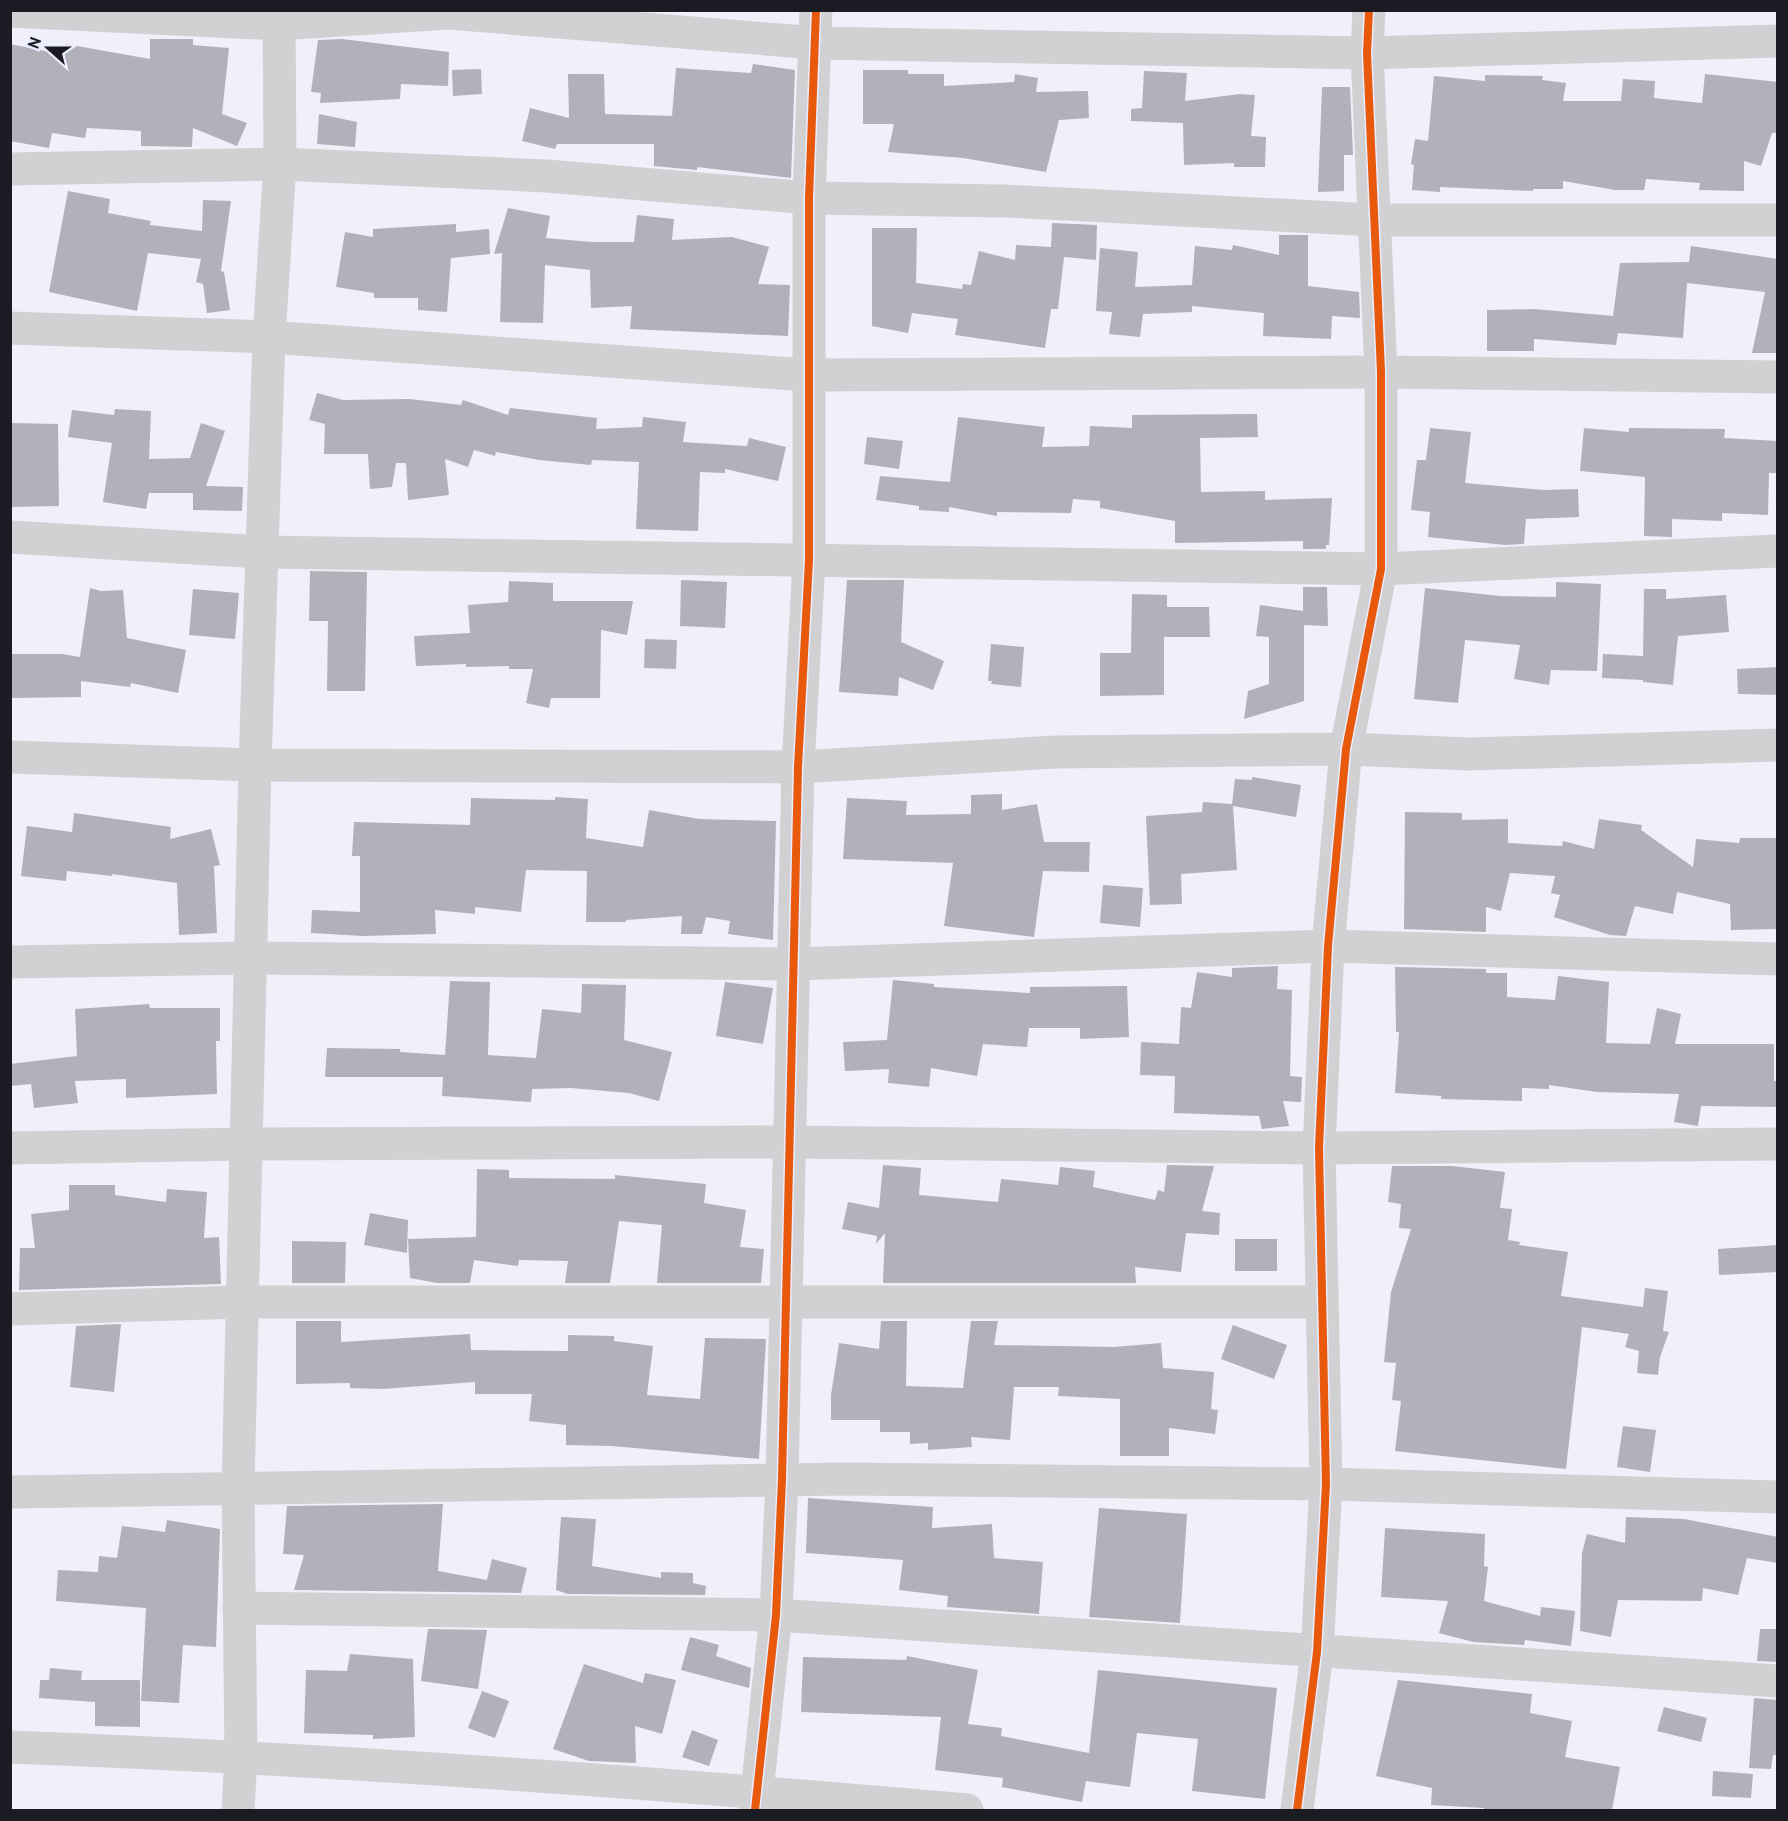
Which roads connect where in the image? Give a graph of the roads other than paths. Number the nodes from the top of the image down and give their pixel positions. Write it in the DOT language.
graph roads {
  1 [pos="816,10"];
  2 [pos="1369,10"];
  3 [pos="10,11"];
  4 [pos="279,17"];
  5 [pos="1778,41"];
  6 [pos="816,43"];
  7 [pos="1367,54"];
  8 [pos="280,164"];
  9 [pos="10,169"];
  10 [pos="809,198"];
  11 [pos="1375,220"];
  12 [pos="1778,220"];
  13 [pos="10,328"];
  14 [pos="269,337"];
  15 [pos="1380,372"];
  16 [pos="808,375"];
  17 [pos="1778,377"];
  18 [pos="10,537"];
  19 [pos="1778,551"];
  20 [pos="262,552"];
  21 [pos="809,560"];
  22 [pos="1381,569"];
  23 [pos="1778,745"];
  24 [pos="1346,749"];
  25 [pos="10,757"];
  26 [pos="255,765"];
  27 [pos="798,766"];
  28 [pos="1328,946"];
  29 [pos="252,958"];
  30 [pos="1778,959"];
  31 [pos="10,962"];
  32 [pos="793,964"];
  33 [pos="1778,1139"];
  34 [pos="788,1142"];
  35 [pos="247,1144"];
  36 [pos="1777,1144"];
  37 [pos="10,1148"];
  38 [pos="1318,1148"];
  39 [pos="243,1302"];
  40 [pos="1322,1302"];
  41 [pos="785,1303"];
  42 [pos="10,1309"];
  43 [pos="782,1479"];
  44 [pos="1326,1484"];
  45 [pos="238,1488"];
  46 [pos="10,1492"];
  47 [pos="1778,1497"];
  48 [pos="239,1608"];
  49 [pos="776,1615"];
  50 [pos="1317,1652"];
  51 [pos="1778,1681"];
  52 [pos="10,1747"];
  53 [pos="240,1758"];
  54 [pos="755,1801"];
  55 [pos="238,1810"];
  56 [pos="967,1810"];
  57 [pos="1297,1810"];
  1 -- 6 [label="street"];
  2 -- 7 [label="street"];
  3 -- 4 [label="street"];
  4 -- 6 [label="street"];
  4 -- 8 [label="street"];
  5 -- 7 [label="street"];
  6 -- 7 [label="street"];
  6 -- 10 [label="street"];
  7 -- 11 [label="street"];
  8 -- 9 [label="street"];
  8 -- 10 [label="street"];
  8 -- 14 [label="street"];
  10 -- 11 [label="street"];
  10 -- 16 [label="street"];
  11 -- 12 [label="street"];
  11 -- 15 [label="street"];
  13 -- 14 [label="street"];
  14 -- 16 [label="street"];
  14 -- 20 [label="street"];
  15 -- 16 [label="street"];
  15 -- 17 [label="street"];
  15 -- 22 [label="street"];
  16 -- 21 [label="street"];
  18 -- 20 [label="street"];
  19 -- 22 [label="street"];
  20 -- 21 [label="street"];
  20 -- 26 [label="street"];
  21 -- 22 [label="street"];
  21 -- 27 [label="street"];
  22 -- 24 [label="street"];
  23 -- 24 [label="street"];
  24 -- 27 [label="street"];
  24 -- 28 [label="street"];
  25 -- 26 [label="street"];
  26 -- 27 [label="street"];
  26 -- 29 [label="street"];
  27 -- 32 [label="street"];
  28 -- 30 [label="street"];
  28 -- 32 [label="street"];
  28 -- 38 [label="street"];
  29 -- 31 [label="street"];
  29 -- 32 [label="street"];
  29 -- 35 [label="street"];
  32 -- 34 [label="street"];
  33 -- 36 [label="street"];
  34 -- 35 [label="street"];
  34 -- 38 [label="street"];
  34 -- 41 [label="street"];
  35 -- 37 [label="street"];
  35 -- 39 [label="street"];
  36 -- 38 [label="street"];
  38 -- 40 [label="street"];
  39 -- 41 [label="street"];
  39 -- 42 [label="street"];
  39 -- 45 [label="street"];
  40 -- 41 [label="street"];
  40 -- 44 [label="street"];
  41 -- 43 [label="street"];
  43 -- 44 [label="street"];
  43 -- 45 [label="street"];
  43 -- 49 [label="street"];
  44 -- 47 [label="street"];
  44 -- 50 [label="street"];
  45 -- 46 [label="street"];
  45 -- 48 [label="street"];
  48 -- 49 [label="street"];
  48 -- 53 [label="street"];
  49 -- 50 [label="street"];
  49 -- 54 [label="street"];
  50 -- 51 [label="street"];
  50 -- 57 [label="street"];
  52 -- 53 [label="street"];
  53 -- 54 [label="street"];
  53 -- 55 [label="street"];
  54 -- 56 [label="street"];
}
